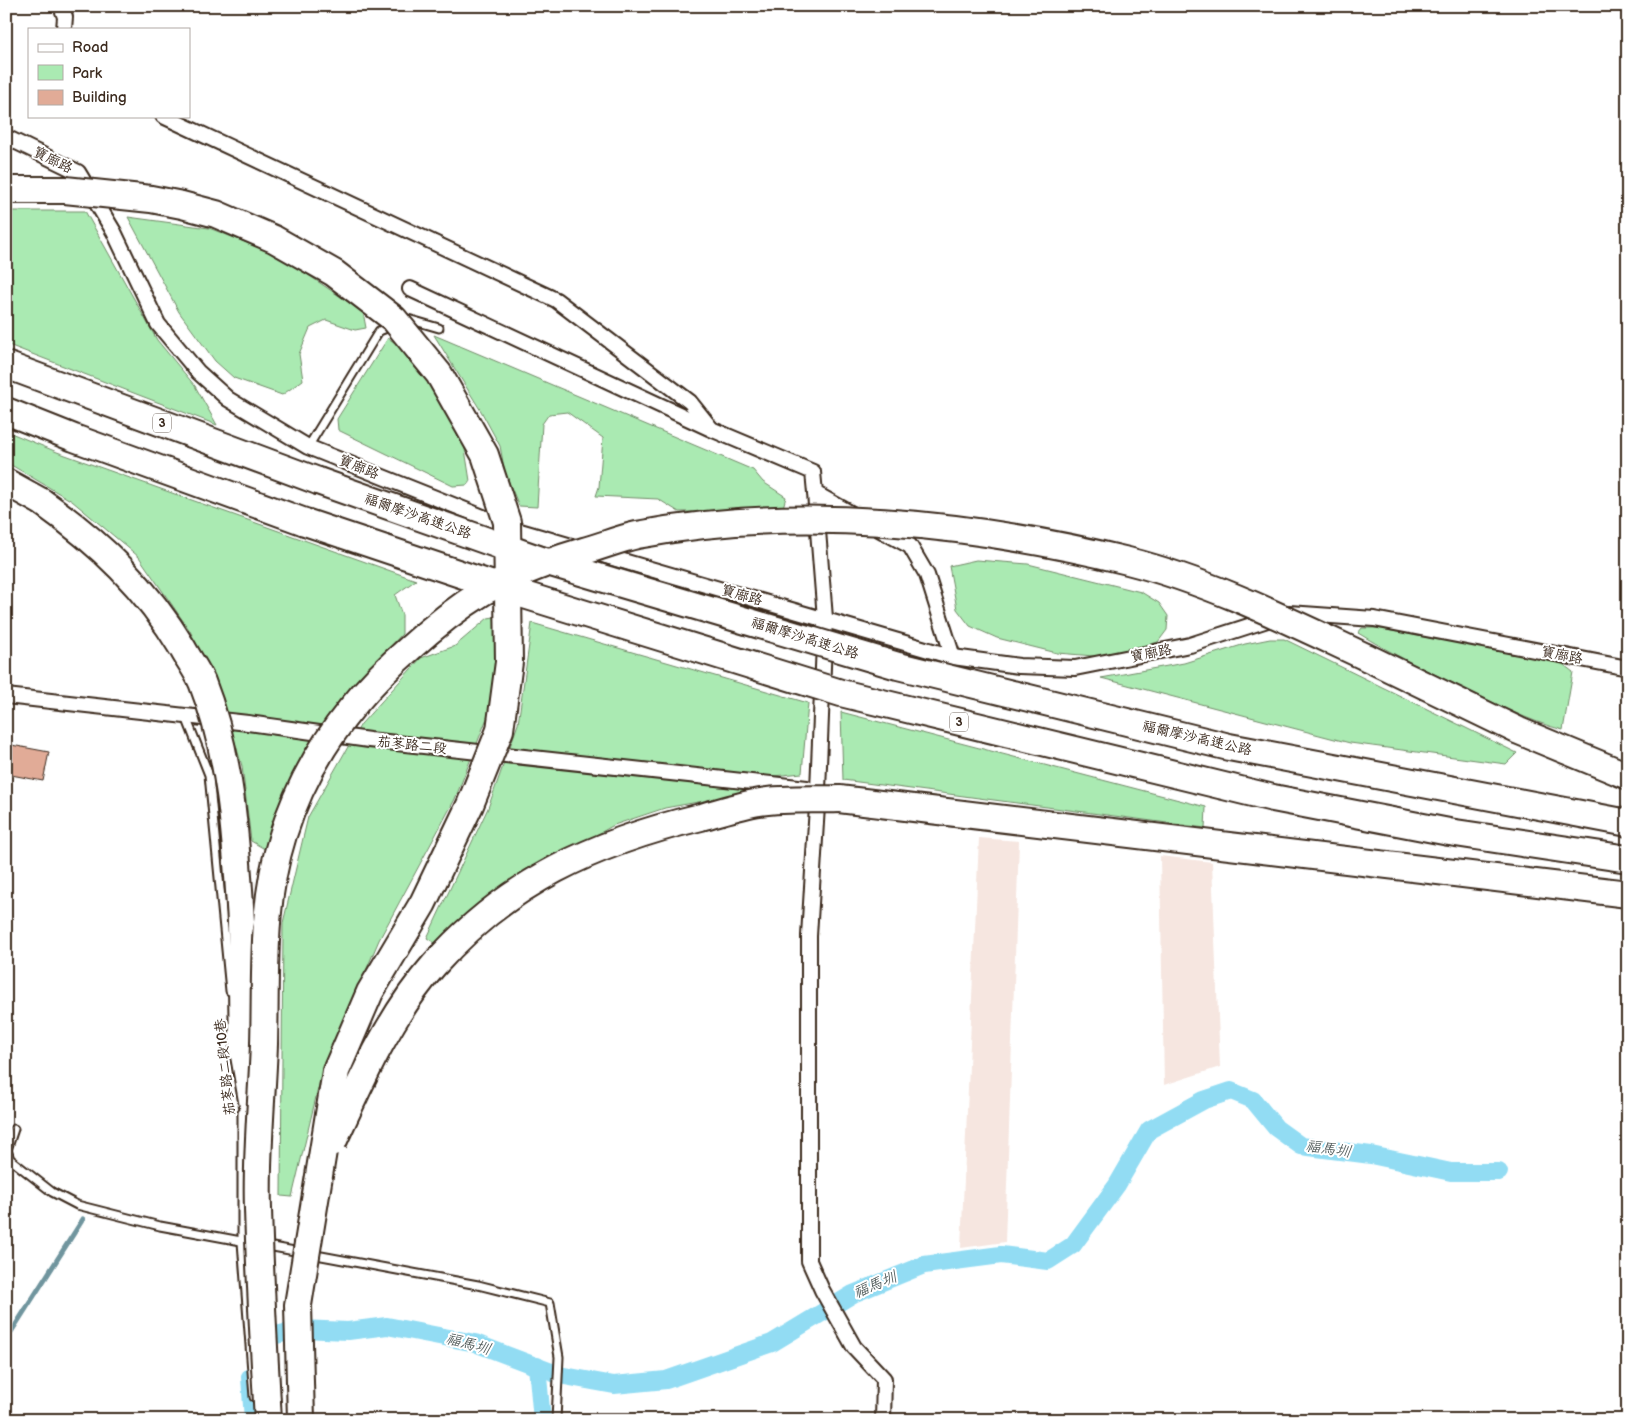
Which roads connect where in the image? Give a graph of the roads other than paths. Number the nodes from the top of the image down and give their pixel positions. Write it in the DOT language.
graph roads {
  1 [pos="62,6"];
  2 [pos="64,28"];
  3 [pos="167,118"];
  4 [pos="6,138"];
  5 [pos="6,190"];
  6 [pos="410,289"];
  7 [pos="439,328"];
  8 [pos="6,365"];
  9 [pos="6,411"];
  10 [pos="711,429"];
  11 [pos="308,447"];
  12 [pos="6,482"];
  13 [pos="815,493"];
  14 [pos="825,618"];
  15 [pos="954,656"];
  16 [pos="1628,668"];
  17 [pos="6,696"];
  18 [pos="186,717"];
  19 [pos="1628,776"];
  20 [pos="818,790"];
  21 [pos="1628,823"];
  22 [pos="1628,859"];
  23 [pos="1628,894"];
  24 [pos="231,1001"];
  25 [pos="235,1040"];
  26 [pos="238,1069"];
  27 [pos="242,1107"];
  28 [pos="14,1129"];
  29 [pos="259,1138"];
  30 [pos="318,1174"];
  31 [pos="242,1242"];
  32 [pos="261,1415"];
  33 [pos="301,1420"];
  34 [pos="556,1420"];
  35 [pos="883,1420"];
  1 -- 2 [label="street"];
  3 -- 10 [label="street"];
  4 -- 11 [label="street, 寶廍路"];
  5 -- 30 [label="highway, bridge"];
  6 -- 10 [label="street"];
  7 -- 11 [label="lane"];
  8 -- 21 [label="highway, 福爾摩沙高速公路 / 3, bridge"];
  9 -- 22 [label="highway, 3, bridge"];
  10 -- 13 [label="street"];
  11 -- 14 [label="street, 寶廍路"];
  12 -- 29 [label="highway, bridge"];
  13 -- 14 [label="street"];
  13 -- 15 [label="street"];
  14 -- 15 [label="street, 寶廍路"];
  14 -- 20 [label="street"];
  15 -- 16 [label="street, 寶廍路"];
  17 -- 18 [label="street, 茄苳路二段"];
  18 -- 20 [label="street, 茄苳路二段"];
  18 -- 24 [label="lane, 茄苳路二段10巷"];
  19 -- 29 [label="highway, bridge"];
  20 -- 35 [label="street"];
  23 -- 30 [label="highway, bridge"];
  25 -- 26 [label="lane, 茄苳路二段10巷"];
  27 -- 31 [label="lane, 茄苳路二段10巷"];
  28 -- 31 [label="lane"];
  29 -- 32 [label="highway, bridge"];
  30 -- 33 [label="highway, bridge"];
  31 -- 32 [label="lane, 茄苳路二段10巷"];
  31 -- 34 [label="lane"];
}
